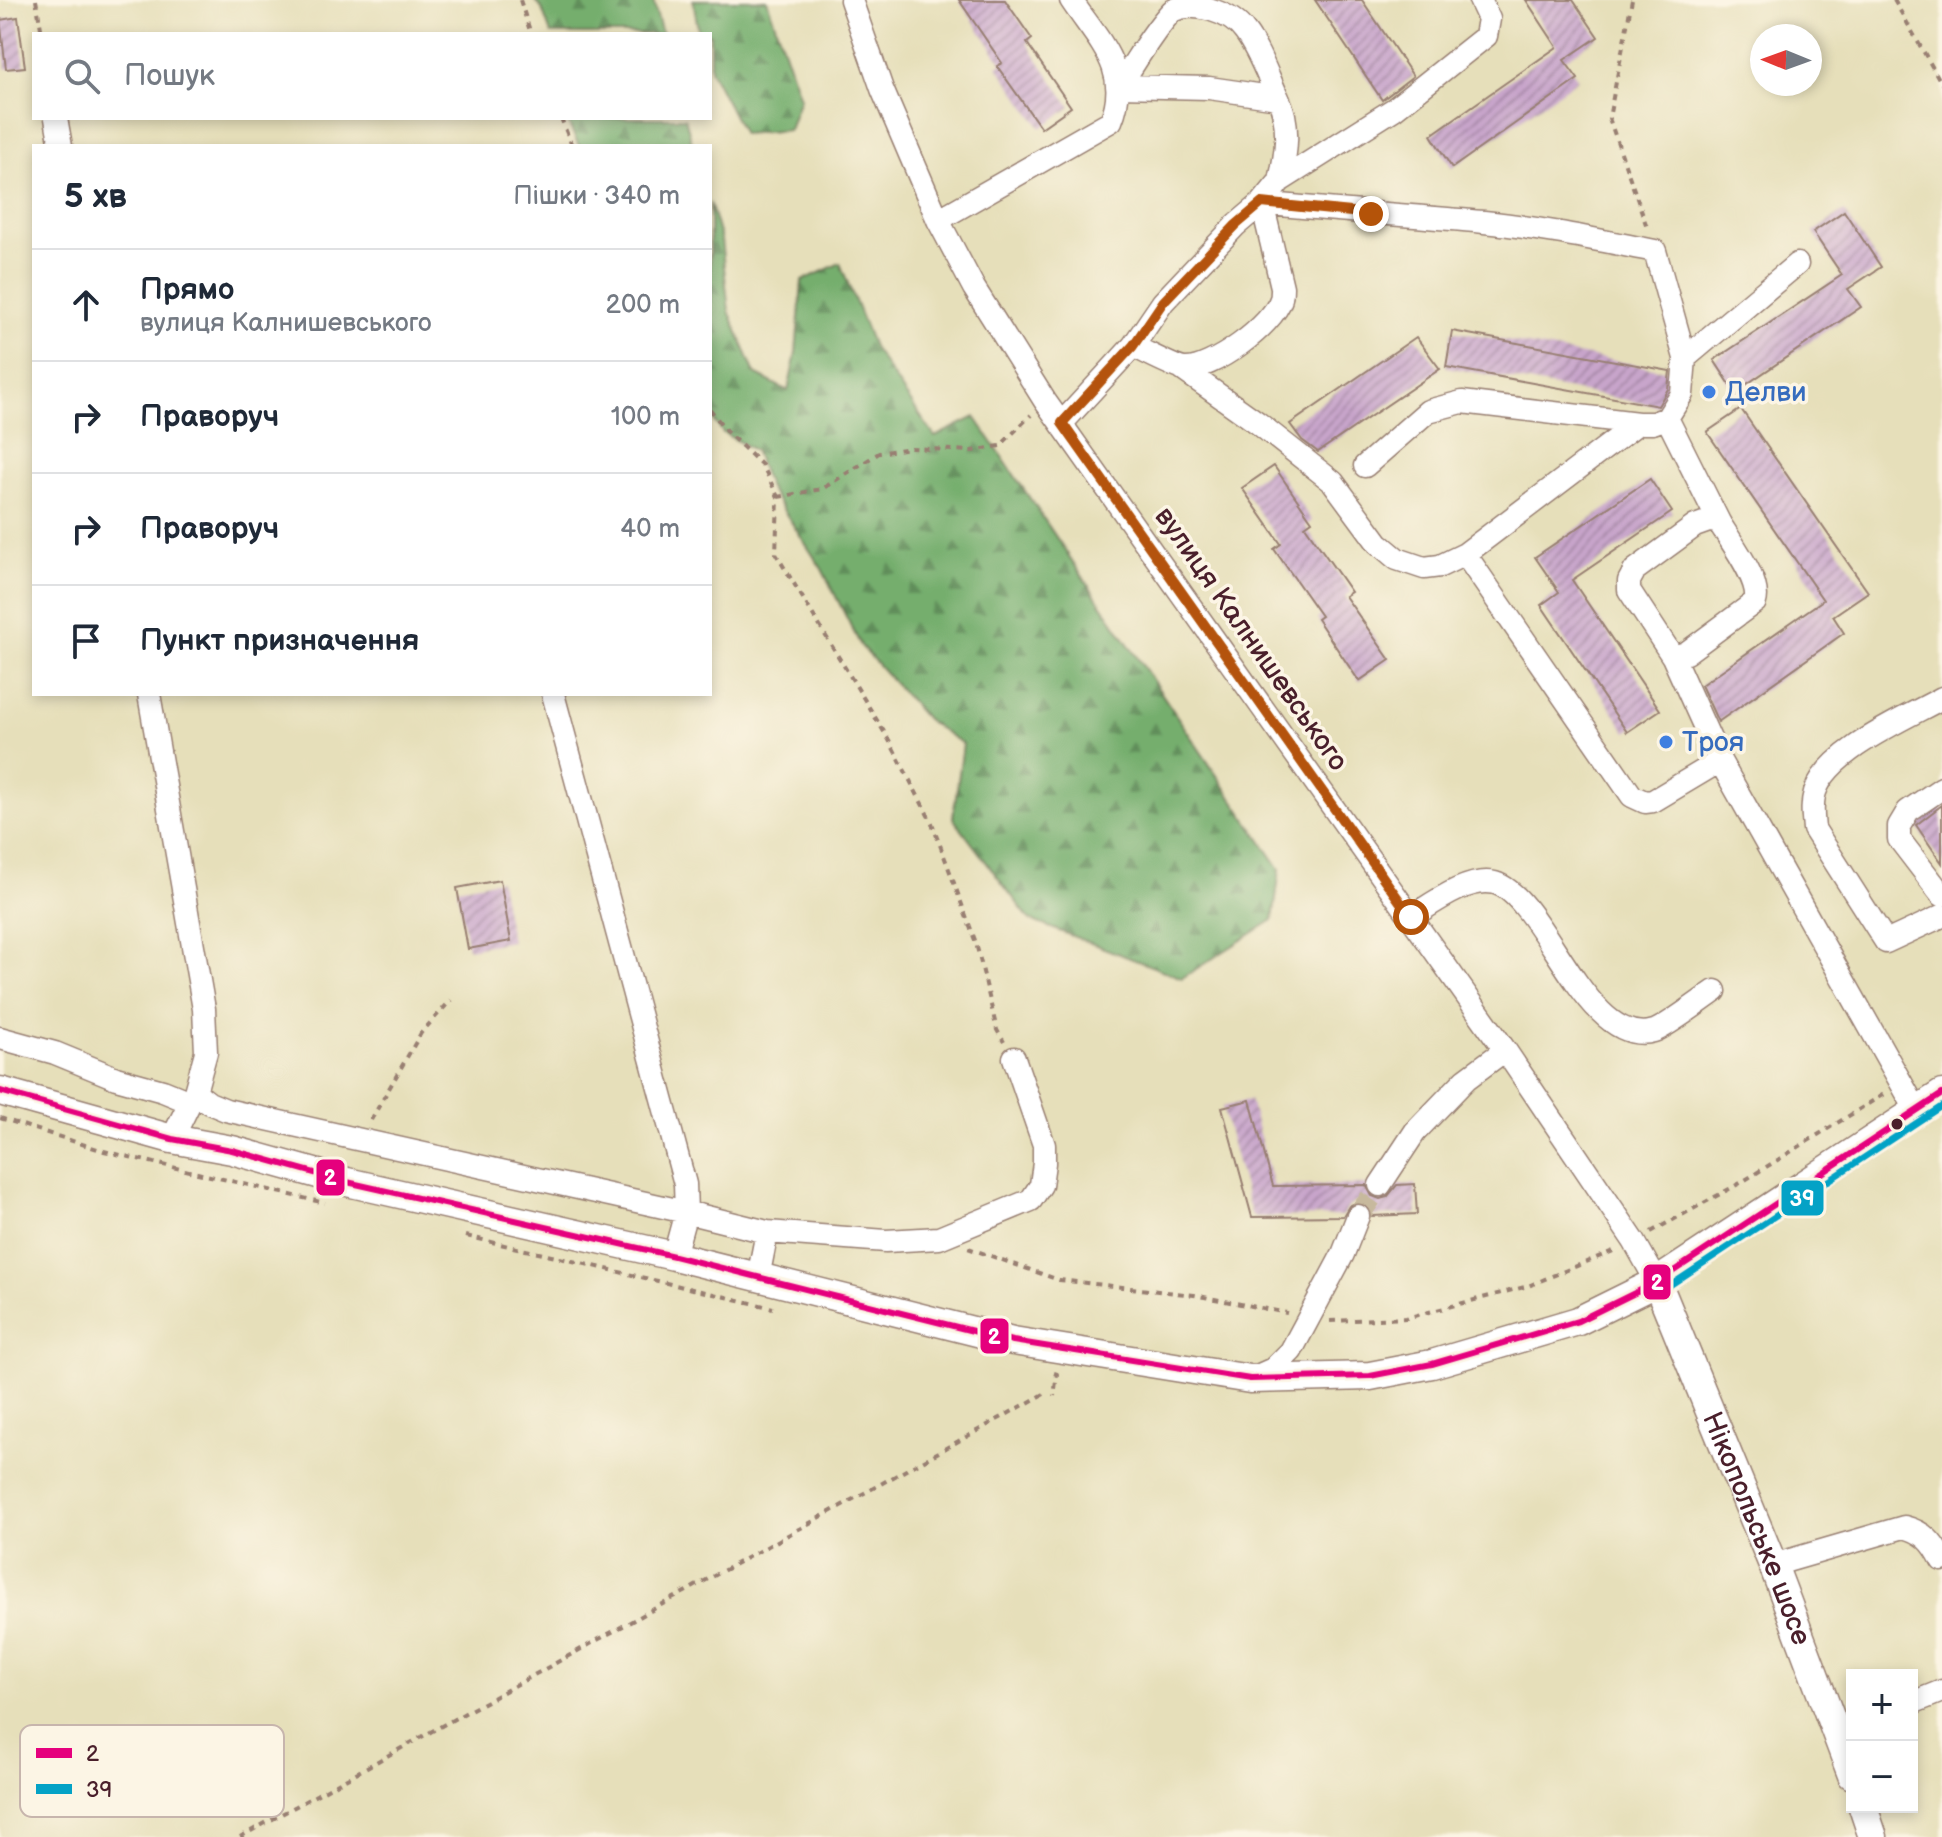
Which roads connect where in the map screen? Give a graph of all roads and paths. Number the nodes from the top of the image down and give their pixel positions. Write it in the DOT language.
graph roads {
  1 [pos="36,0"];
  2 [pos="520,0"];
  3 [pos="851,0"];
  4 [pos="1071,0"];
  5 [pos="1480,0"];
  6 [pos="1632,0"];
  7 [pos="1894,0"];
  8 [pos="42,32"];
  9 [pos="530,32"];
  10 [pos="1942,84"];
  11 [pos="1119,86"];
  12 [pos="1278,98"];
  13 [pos="56,120"];
  14 [pos="562,120"];
  15 [pos="61,144"];
  16 [pos="571,144"];
  17 [pos="1280,181"];
  18 [pos="1262,203"];
  19 [pos="938,220"];
  20 [pos="1655,251"];
  21 [pos="1797,264"];
  22 [pos="1133,346"];
  23 [pos="1685,358"];
  24 [pos="1182,369"];
  25 [pos="1045,401"];
  26 [pos="712,412"];
  27 [pos="1667,418"];
  28 [pos="1062,423"];
  29 [pos="1638,423"];
  30 [pos="1365,466"];
  31 [pos="778,497"];
  32 [pos="1719,522"];
  33 [pos="1465,554"];
  34 [pos="1673,657"];
  35 [pos="149,696"];
  36 [pos="554,696"];
  37 [pos="1942,698"];
  38 [pos="1720,761"];
  39 [pos="1942,788"];
  40 [pos="1942,895"];
  41 [pos="1942,916"];
  42 [pos="1411,917"];
  43 [pos="1715,991"];
  44 [pos="451,1000"];
  45 [pos="0,1038"];
  46 [pos="1505,1050"];
  47 [pos="1014,1058"];
  48 [pos="1902,1085"];
  49 [pos="0,1091"];
  50 [pos="1942,1094"];
  51 [pos="192,1097"];
  52 [pos="1917,1111"];
  53 [pos="0,1118"];
  54 [pos="172,1139"];
  55 [pos="360,1141"];
  56 [pos="1380,1185"];
  57 [pos="325,1203"];
  58 [pos="686,1212"];
  59 [pos="1358,1216"];
  60 [pos="767,1232"];
  61 [pos="461,1234"];
  62 [pos="939,1238"];
  63 [pos="1634,1241"];
  64 [pos="674,1256"];
  65 [pos="758,1278"];
  66 [pos="1657,1282"];
  67 [pos="777,1309"];
  68 [pos="1306,1321"];
  69 [pos="1043,1371"];
  70 [pos="1250,1379"];
  71 [pos="1044,1394"];
  72 [pos="1054,1396"];
  73 [pos="1942,1560"];
  74 [pos="1773,1565"];
  75 [pos="1942,1691"];
  76 [pos="1918,1701"];
  77 [pos="1845,1730"];
  78 [pos="284,1813"];
  79 [pos="1865,1813"];
  80 [pos="276,1817"];
  81 [pos="240,1837"];
  82 [pos="1873,1837"];
  1 -- 8 [label="path"];
  2 -- 9 [label="path"];
  3 -- 19 [label="street, вулиця Калнишевського"];
  4 -- 11 [label="street"];
  5 -- 17 [label="street"];
  6 -- 20 [label="path"];
  7 -- 10 [label="path"];
  11 -- 12 [label="street"];
  11 -- 12 [label="street"];
  11 -- 19 [label="street"];
  12 -- 17 [label="street"];
  13 -- 15 [label="street"];
  14 -- 16 [label="path"];
  17 -- 18 [label="street"];
  18 -- 20 [label="street"];
  18 -- 22 [label="street"];
  18 -- 24 [label="street"];
  19 -- 25 [label="street, вулиця Калнишевського"];
  20 -- 23 [label="street"];
  21 -- 23 [label="street"];
  22 -- 24 [label="street"];
  22 -- 28 [label="street"];
  23 -- 27 [label="street"];
  24 -- 33 [label="street"];
  25 -- 28 [label="street, вулиця Калнишевського"];
  25 -- 31 [label="path"];
  26 -- 31 [label="path"];
  27 -- 29 [label="street"];
  27 -- 32 [label="street"];
  28 -- 42 [label="street, вулиця Калнишевського"];
  29 -- 30 [label="street"];
  29 -- 33 [label="street"];
  31 -- 47 [label="path"];
  32 -- 34 [label="street"];
  32 -- 34 [label="street"];
  33 -- 38 [label="street"];
  34 -- 38 [label="street"];
  35 -- 51 [label="street"];
  36 -- 58 [label="street"];
  37 -- 41 [label="street"];
  38 -- 48 [label="street"];
  39 -- 40 [label="street"];
  42 -- 43 [label="street"];
  42 -- 46 [label="street, вулиця Калнишевського"];
  44 -- 55 [label="path"];
  45 -- 51 [label="street"];
  46 -- 56 [label="street"];
  46 -- 63 [label="street, вулиця Калнишевського"];
  47 -- 62 [label="street"];
  48 -- 52 [label="street"];
  48 -- 63 [label="path"];
  49 -- 54 [label="main road"];
  50 -- 52 [label="main road"];
  51 -- 54 [label="street"];
  51 -- 55 [label="street"];
  52 -- 66 [label="main road"];
  53 -- 57 [label="path"];
  54 -- 64 [label="main road"];
  55 -- 58 [label="street"];
  58 -- 60 [label="street"];
  58 -- 64 [label="street"];
  59 -- 68 [label="street"];
  60 -- 62 [label="street"];
  60 -- 65 [label="street"];
  61 -- 67 [label="path"];
  62 -- 68 [label="path"];
  63 -- 66 [label="street, вулиця Калнишевського"];
  63 -- 68 [label="path"];
  64 -- 65 [label="main road"];
  65 -- 70 [label="main road"];
  66 -- 70 [label="main road"];
  66 -- 74 [label="main road, Нікопольське шосе"];
  68 -- 70 [label="street"];
  69 -- 72 [label="path"];
  71 -- 78 [label="path"];
  73 -- 74 [label="street"];
  74 -- 77 [label="main road, Нікопольське шосе"];
  75 -- 76 [label="street"];
  79 -- 82 [label="main road"];
  80 -- 81 [label="path"];
}
